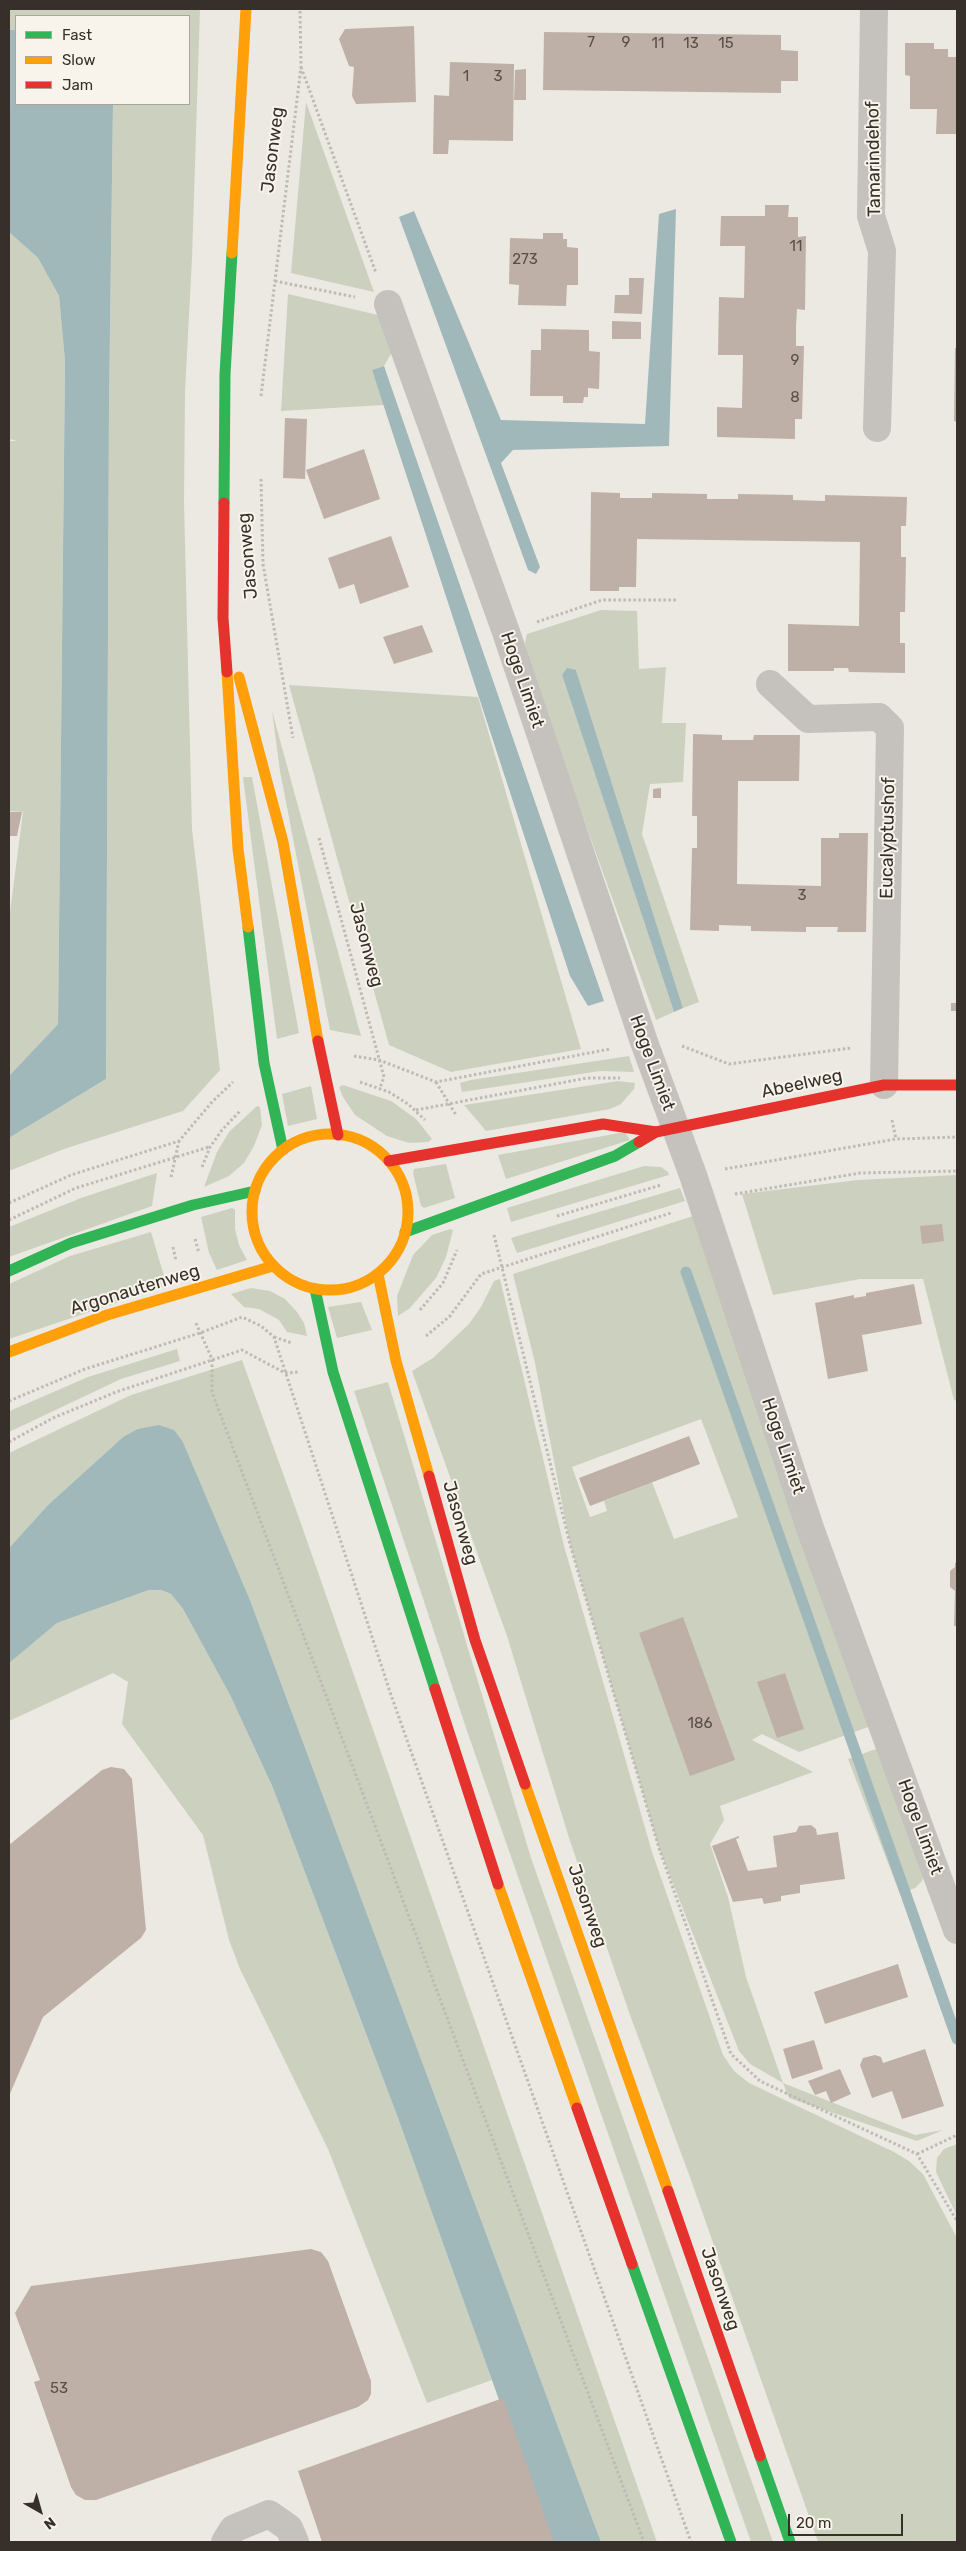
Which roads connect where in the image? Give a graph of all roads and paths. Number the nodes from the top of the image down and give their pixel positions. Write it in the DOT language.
graph roads {
  1 [pos="246,9"];
  2 [pos="300,9"];
  3 [pos="874,9"];
  4 [pos="301,67"];
  5 [pos="275,281"];
  6 [pos="388,304"];
  7 [pos="260,402"];
  8 [pos="877,428"];
  9 [pos="261,478"];
  10 [pos="678,600"];
  11 [pos="223,618"];
  12 [pos="506,632"];
  13 [pos="770,684"];
  14 [pos="294,744"];
  15 [pos="317,830"];
  16 [pos="644,1042"];
  17 [pos="885,1047"];
  18 [pos="324,1078"];
  19 [pos="884,1084"];
  20 [pos="957,1085"];
  21 [pos="380,1088"];
  22 [pos="270,1091"];
  23 [pos="666,1130"];
  24 [pos="338,1135"];
  25 [pos="180,1141"];
  26 [pos="210,1147"];
  27 [pos="283,1150"];
  28 [pos="448,1151"];
  29 [pos="176,1157"];
  30 [pos="389,1161"];
  31 [pos="957,1171"];
  32 [pos="255,1191"];
  33 [pos="701,1204"];
  34 [pos="193,1205"];
  35 [pos="463,1209"];
  36 [pos="168,1213"];
  37 [pos="9,1220"];
  38 [pos="405,1232"];
  39 [pos="273,1266"];
  40 [pos="504,1267"];
  41 [pos="9,1271"];
  42 [pos="378,1274"];
  43 [pos="214,1285"];
  44 [pos="315,1289"];
  45 [pos="184,1291"];
  46 [pos="242,1317"];
  47 [pos="261,1326"];
  48 [pos="200,1333"];
  49 [pos="390,1333"];
  50 [pos="274,1337"];
  51 [pos="327,1348"];
  52 [pos="9,1352"];
  53 [pos="9,1402"];
  54 [pos="957,1930"];
  55 [pos="957,2135"];
  56 [pos="917,2154"];
  57 [pos="957,2221"];
  58 [pos="225,2542"];
  59 [pos="295,2542"];
  60 [pos="644,2542"];
  61 [pos="731,2542"];
  62 [pos="790,2542"];
  1 -- 11 [label="street, Jasonweg"];
  2 -- 4 [label="path, Jasonweg"];
  3 -- 8 [label="street, Tamarindehof"];
  4 -- 5 [label="path, Jasonweg"];
  4 -- 6 [label="path"];
  5 -- 6 [label="path"];
  5 -- 7 [label="path, Jasonweg"];
  6 -- 12 [label="street, Hoge Limiet"];
  9 -- 14 [label="path, Jasonweg"];
  10 -- 12 [label="path"];
  11 -- 18 [label="street, Jasonweg"];
  11 -- 22 [label="street, Jasonweg"];
  12 -- 16 [label="street, Hoge Limiet"];
  13 -- 17 [label="street, Eucalyptushof"];
  15 -- 21 [label="path, Jasonweg"];
  16 -- 17 [label="path"];
  16 -- 23 [label="street, Hoge Limiet"];
  17 -- 19 [label="street, Eucalyptushof"];
  18 -- 21 [label="path"];
  18 -- 24 [label="street, Jasonweg"];
  19 -- 20 [label="street, Abeelweg"];
  19 -- 23 [label="street, Abeelweg"];
  21 -- 28 [label="path"];
  22 -- 26 [label="path"];
  22 -- 27 [label="street, Jasonweg"];
  23 -- 28 [label="street, Abeelweg"];
  23 -- 33 [label="street, Hoge Limiet"];
  23 -- 35 [label="street, Abeelweg"];
  24 -- 27 [label="street"];
  24 -- 30 [label="street"];
  25 -- 29 [label="path"];
  26 -- 29 [label="path"];
  26 -- 34 [label="path"];
  27 -- 32 [label="street"];
  28 -- 30 [label="street, Abeelweg"];
  29 -- 36 [label="path"];
  29 -- 37 [label="path"];
  30 -- 38 [label="street"];
  31 -- 33 [label="path"];
  32 -- 34 [label="street"];
  32 -- 39 [label="street"];
  33 -- 54 [label="street, Hoge Limiet"];
  34 -- 36 [label="street"];
  34 -- 43 [label="path"];
  35 -- 38 [label="street, Abeelweg"];
  35 -- 49 [label="path"];
  36 -- 41 [label="street"];
  36 -- 45 [label="path"];
  38 -- 42 [label="street"];
  39 -- 43 [label="street, Argonautenweg"];
  39 -- 44 [label="street"];
  40 -- 56 [label="path"];
  42 -- 44 [label="street"];
  42 -- 49 [label="street, Jasonweg"];
  43 -- 45 [label="street, Argonautenweg"];
  43 -- 46 [label="path"];
  44 -- 51 [label="street"];
  45 -- 48 [label="path"];
  45 -- 52 [label="street, Argonautenweg"];
  46 -- 47 [label="path"];
  46 -- 48 [label="path"];
  48 -- 53 [label="path"];
  48 -- 60 [label="path"];
  49 -- 62 [label="street, Jasonweg"];
  50 -- 51 [label="path"];
  51 -- 61 [label="street"];
  55 -- 56 [label="path"];
  56 -- 57 [label="path"];
  58 -- 59 [label="street"];
}
